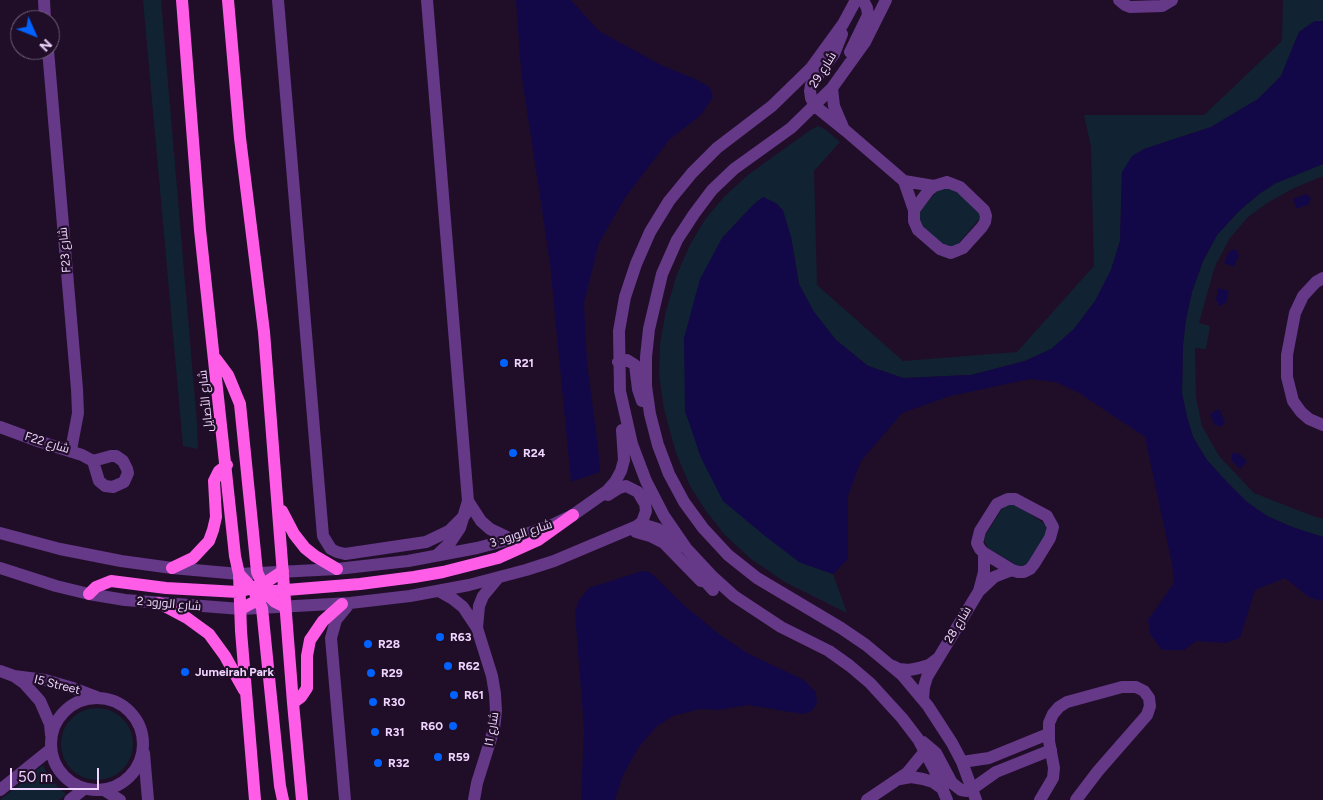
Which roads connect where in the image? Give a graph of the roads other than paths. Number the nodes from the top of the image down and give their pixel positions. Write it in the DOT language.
graph roads {
  1 [pos="182,0"];
  2 [pos="228,0"];
  3 [pos="278,0"];
  4 [pos="427,0"];
  5 [pos="844,0"];
  6 [pos="856,0"];
  7 [pos="864,0"];
  8 [pos="886,0"];
  9 [pos="1119,0"];
  10 [pos="1172,0"];
  11 [pos="846,19"];
  12 [pos="49,60"];
  13 [pos="845,71"];
  14 [pos="832,88"];
  15 [pos="814,106"];
  16 [pos="846,131"];
  17 [pos="904,181"];
  18 [pos="934,186"];
  19 [pos="914,210"];
  20 [pos="1323,278"];
  21 [pos="215,359"];
  22 [pos="618,362"];
  23 [pos="623,406"];
  24 [pos="650,414"];
  25 [pos="1323,425"];
  26 [pos="0,427"];
  27 [pos="71,450"];
  28 [pos="93,461"];
  29 [pos="227,465"];
  30 [pos="468,501"];
  31 [pos="278,503"];
  32 [pos="465,515"];
  33 [pos="573,515"];
  34 [pos="632,528"];
  35 [pos="0,533"];
  36 [pos="511,540"];
  37 [pos="984,553"];
  38 [pos="437,555"];
  39 [pos="0,568"];
  40 [pos="172,568"];
  41 [pos="337,569"];
  42 [pos="1012,570"];
  43 [pos="284,571"];
  44 [pos="258,572"];
  45 [pos="239,574"];
  46 [pos="498,578"];
  47 [pos="284,590"];
  48 [pos="440,591"];
  49 [pos="979,591"];
  50 [pos="238,592"];
  51 [pos="89,594"];
  52 [pos="260,595"];
  53 [pos="159,603"];
  54 [pos="346,604"];
  55 [pos="285,607"];
  56 [pos="241,609"];
  57 [pos="757,612"];
  58 [pos="477,628"];
  59 [pos="937,659"];
  60 [pos="890,664"];
  61 [pos="0,671"];
  62 [pos="14,676"];
  63 [pos="247,695"];
  64 [pos="99,698"];
  65 [pos="923,699"];
  66 [pos="293,703"];
  67 [pos="1048,734"];
  68 [pos="918,739"];
  69 [pos="51,742"];
  70 [pos="143,750"];
  71 [pos="1051,750"];
  72 [pos="925,751"];
  73 [pos="962,762"];
  74 [pos="900,779"];
  75 [pos="84,789"];
  76 [pos="0,790"];
  77 [pos="104,790"];
  78 [pos="945,794"];
  79 [pos="974,794"];
  80 [pos="70,800"];
  81 [pos="120,800"];
  82 [pos="148,800"];
  83 [pos="255,800"];
  84 [pos="283,800"];
  85 [pos="302,800"];
  86 [pos="345,800"];
  87 [pos="474,800"];
  88 [pos="867,800"];
  89 [pos="1040,800"];
  90 [pos="1076,800"];
  1 -- 21 [label="main road, شارع الأصايل"];
  2 -- 31 [label="main road"];
  3 -- 32 [label="street"];
  4 -- 30 [label="street"];
  5 -- 11 [label="street"];
  6 -- 11 [label="street"];
  7 -- 13 [label="street"];
  8 -- 13 [label="street"];
  9 -- 10 [label="street"];
  11 -- 15 [label="street, شارع 29"];
  11 -- 22 [label="street"];
  12 -- 27 [label="street, F23 شارع"];
  13 -- 14 [label="street"];
  14 -- 15 [label="street"];
  14 -- 16 [label="street, شارع 29"];
  15 -- 16 [label="street, شارع 29"];
  15 -- 24 [label="street"];
  16 -- 17 [label="street, شارع 29"];
  17 -- 18 [label="street, شارع 29"];
  17 -- 19 [label="street, شارع 29"];
  18 -- 19 [label="street"];
  18 -- 19 [label="street, شارع 29"];
  20 -- 25 [label="street"];
  21 -- 29 [label="main road, شارع الأصايل"];
  21 -- 44 [label="main road"];
  22 -- 23 [label="street"];
  22 -- 24 [label="street"];
  23 -- 33 [label="street, شارع الورود 3"];
  23 -- 57 [label="street"];
  24 -- 60 [label="street"];
  26 -- 27 [label="street, F22 شارع"];
  27 -- 28 [label="street, F22 شارع"];
  29 -- 40 [label="main road"];
  29 -- 45 [label="main road, شارع الأصايل"];
  30 -- 32 [label="street"];
  30 -- 36 [label="street"];
  31 -- 41 [label="main road"];
  31 -- 43 [label="main road"];
  32 -- 38 [label="street"];
  33 -- 34 [label="street"];
  33 -- 36 [label="street, شارع الورود 3"];
  33 -- 47 [label="main road"];
  34 -- 46 [label="street"];
  34 -- 57 [label="street"];
  35 -- 40 [label="street"];
  36 -- 38 [label="street, شارع الورود 3"];
  37 -- 42 [label="street"];
  37 -- 42 [label="street, شارع 28"];
  37 -- 49 [label="street, شارع 28"];
  38 -- 41 [label="street, شارع الورود 3"];
  39 -- 51 [label="street, شارع الورود 2"];
  40 -- 45 [label="street"];
  41 -- 43 [label="street"];
  42 -- 49 [label="street, شارع 28"];
  43 -- 44 [label="street"];
  43 -- 47 [label="main road"];
  43 -- 52 [label="main road"];
  44 -- 45 [label="street"];
  44 -- 52 [label="main road"];
  45 -- 50 [label="main road, شارع الأصايل"];
  45 -- 52 [label="main road"];
  46 -- 48 [label="street"];
  46 -- 58 [label="street, I1 شارع"];
  47 -- 52 [label="main road"];
  47 -- 55 [label="main road"];
  48 -- 54 [label="street"];
  48 -- 58 [label="street, I1 شارع"];
  49 -- 59 [label="street, شارع 28"];
  50 -- 51 [label="main road"];
  50 -- 52 [label="main road"];
  50 -- 56 [label="main road, شارع الأصايل"];
  51 -- 53 [label="street, شارع الورود 2"];
  52 -- 55 [label="main road"];
  52 -- 56 [label="main road"];
  52 -- 84 [label="main road"];
  53 -- 56 [label="street, شارع الورود 2"];
  53 -- 63 [label="main road"];
  54 -- 55 [label="street"];
  54 -- 66 [label="main road"];
  54 -- 86 [label="street"];
  55 -- 66 [label="main road"];
  56 -- 63 [label="main road, شارع الأصايل"];
  57 -- 68 [label="street"];
  58 -- 87 [label="street, I1 شارع"];
  59 -- 60 [label="street"];
  59 -- 65 [label="street, شارع 28"];
  60 -- 65 [label="street"];
  61 -- 62 [label="street, I5 Street"];
  62 -- 64 [label="street, I5 Street"];
  62 -- 69 [label="street, I5 Street"];
  63 -- 83 [label="main road, شارع الأصايل"];
  64 -- 69 [label="street"];
  64 -- 70 [label="street"];
  65 -- 73 [label="street"];
  66 -- 85 [label="main road"];
  67 -- 71 [label="street"];
  67 -- 73 [label="street"];
  67 -- 90 [label="street"];
  68 -- 72 [label="street"];
  68 -- 79 [label="street"];
  69 -- 75 [label="street"];
  69 -- 76 [label="street"];
  70 -- 77 [label="street"];
  70 -- 82 [label="street"];
  71 -- 79 [label="street"];
  71 -- 89 [label="street"];
  72 -- 74 [label="street"];
  72 -- 78 [label="street"];
  73 -- 79 [label="street"];
  74 -- 78 [label="street"];
  74 -- 88 [label="street"];
  75 -- 77 [label="street"];
  75 -- 80 [label="street"];
  77 -- 81 [label="street"];
}
